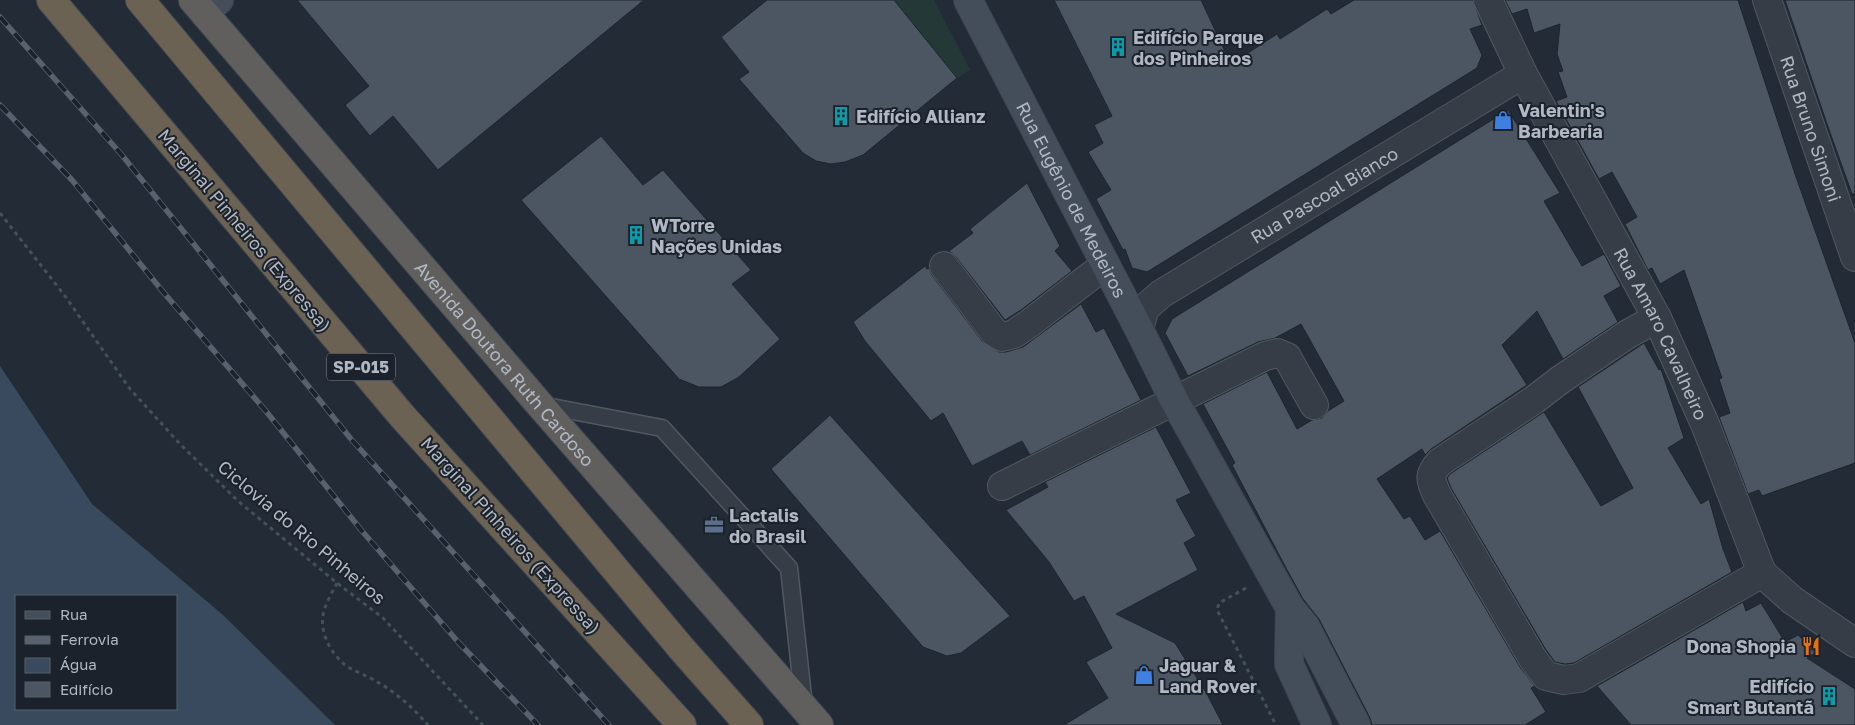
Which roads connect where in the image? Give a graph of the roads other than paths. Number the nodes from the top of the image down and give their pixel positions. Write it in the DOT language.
graph roads {
  1 [pos="51,0"];
  2 [pos="140,0"];
  3 [pos="968,0"];
  4 [pos="1488,0"];
  5 [pos="1768,0"];
  6 [pos="205,4"];
  7 [pos="1523,74"];
  8 [pos="1855,257"];
  9 [pos="1105,265"];
  10 [pos="944,266"];
  11 [pos="1658,318"];
  12 [pos="1140,328"];
  13 [pos="1174,400"];
  14 [pos="540,405"];
  15 [pos="1314,405"];
  16 [pos="1002,486"];
  17 [pos="1762,572"];
  18 [pos="1290,608"];
  19 [pos="1855,643"];
  20 [pos="812,717"];
  21 [pos="682,725"];
  22 [pos="749,725"];
  23 [pos="1317,725"];
  24 [pos="1356,725"];
  1 -- 21 [label="highway, Marginal Pinheiros (Expressa) / SP-015"];
  2 -- 22 [label="highway"];
  3 -- 9 [label="main road, Rua Eugênio de Medeiros"];
  4 -- 7 [label="street, Rua Amaro Cavalheiro"];
  5 -- 8 [label="street, Rua Bruno Simoni"];
  6 -- 14 [label="highway, Avenida Doutora Ruth Cardoso"];
  7 -- 11 [label="street, Rua Amaro Cavalheiro"];
  7 -- 12 [label="street, Rua Pascoal Bianco"];
  9 -- 10 [label="street"];
  9 -- 12 [label="main road, Rua Eugênio de Medeiros"];
  11 -- 17 [label="street, Rua Amaro Cavalheiro"];
  11 -- 17 [label="street"];
  12 -- 13 [label="main road, Rua Eugênio de Medeiros"];
  13 -- 15 [label="street"];
  13 -- 16 [label="street"];
  13 -- 18 [label="main road, Rua Eugênio de Medeiros"];
  14 -- 20 [label="highway, Avenida Doutora Ruth Cardoso"];
  14 -- 20 [label="lane"];
  17 -- 19 [label="street, Rua Amaro Cavalheiro"];
  18 -- 23 [label="main road"];
  18 -- 24 [label="main road, Rua Eugênio de Medeiros"];
}
